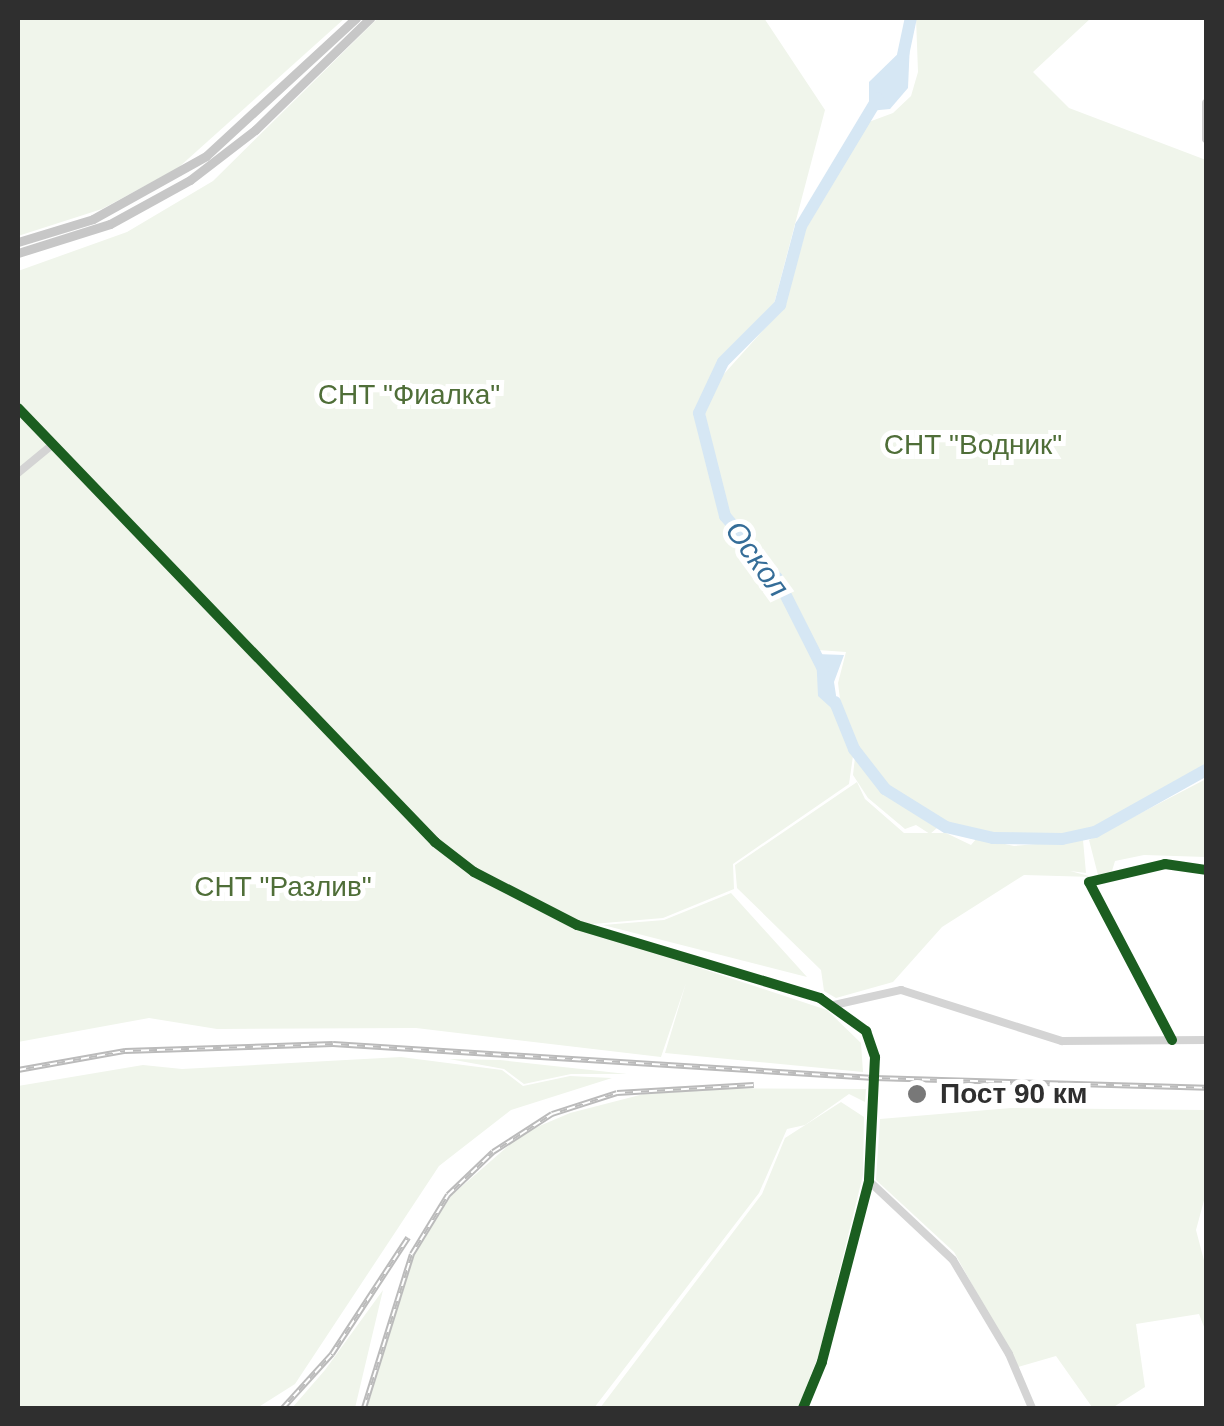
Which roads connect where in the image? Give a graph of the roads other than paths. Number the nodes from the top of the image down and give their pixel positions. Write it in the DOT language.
graph roads {
  1 [pos="356,18"];
  2 [pos="370,18"];
  3 [pos="1206,103"];
  4 [pos="1206,139"];
  5 [pos="18,242"];
  6 [pos="18,253"];
  7 [pos="18,408"];
  8 [pos="52,444"];
  9 [pos="18,472"];
  10 [pos="1206,870"];
  11 [pos="834,1004"];
  12 [pos="1172,1040"];
  13 [pos="1206,1040"];
  14 [pos="868,1181"];
  15 [pos="803,1408"];
  16 [pos="1032,1408"];
  1 -- 5 [label="main road"];
  2 -- 6 [label="main road"];
  3 -- 4 [label="street"];
  7 -- 8 [label="street"];
  8 -- 9 [label="street"];
  8 -- 11 [label="street"];
  10 -- 12 [label="street"];
  11 -- 12 [label="street"];
  11 -- 14 [label="street"];
  12 -- 13 [label="street"];
  14 -- 15 [label="street"];
  14 -- 16 [label="street"];
}
